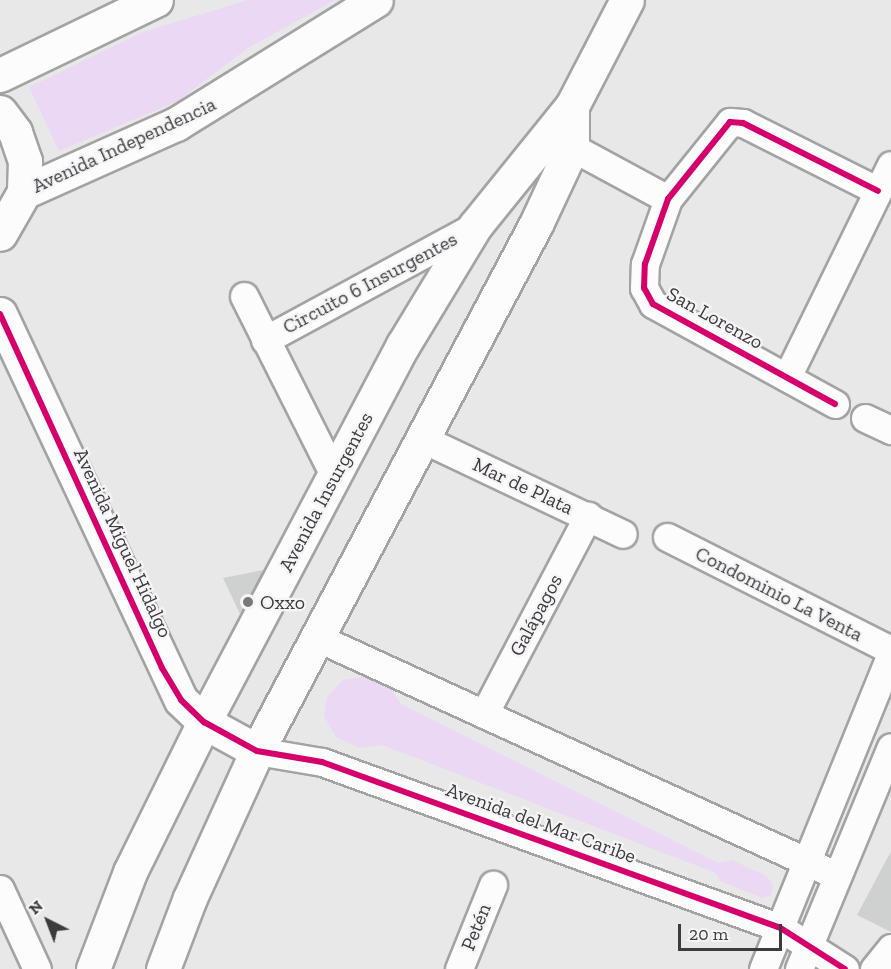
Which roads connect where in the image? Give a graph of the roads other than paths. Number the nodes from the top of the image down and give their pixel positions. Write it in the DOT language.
graph roads {
  1 [pos="156,0"];
  2 [pos="376,0"];
  3 [pos="627,0"];
  4 [pos="0,75"];
  5 [pos="0,112"];
  6 [pos="560,140"];
  7 [pos="891,165"];
  8 [pos="878,191"];
  9 [pos="24,192"];
  10 [pos="668,199"];
  11 [pos="475,226"];
  12 [pos="0,234"];
  13 [pos="244,296"];
  14 [pos="0,314"];
  15 [pos="265,340"];
  16 [pos="787,377"];
  17 [pos="835,404"];
  18 [pos="865,418"];
  19 [pos="891,430"];
  20 [pos="423,439"];
  21 [pos="334,475"];
  22 [pos="588,516"];
  23 [pos="623,534"];
  24 [pos="667,537"];
  25 [pos="318,638"];
  26 [pos="891,652"];
  27 [pos="484,714"];
  28 [pos="204,722"];
  29 [pos="891,747"];
  30 [pos="257,751"];
  31 [pos="804,861"];
  32 [pos="836,875"];
  33 [pos="493,885"];
  34 [pos="0,889"];
  35 [pos="779,927"];
  36 [pos="808,943"];
  37 [pos="891,948"];
  38 [pos="38,969"];
  39 [pos="93,969"];
  40 [pos="163,969"];
  41 [pos="459,969"];
  42 [pos="763,969"];
  43 [pos="799,969"];
  44 [pos="845,969"];
  45 [pos="874,969"];
  1 -- 4 [label="main road"];
  2 -- 9 [label="main road, Avenida Independencia"];
  3 -- 6 [label="main road, Avenida Insurgentes"];
  5 -- 9 [label="main road"];
  6 -- 10 [label="street"];
  6 -- 11 [label="main road, Avenida Insurgentes"];
  6 -- 20 [label="main road, Avenida Insurgentes"];
  7 -- 8 [label="street"];
  8 -- 10 [label="street, San Lorenzo"];
  8 -- 16 [label="street"];
  9 -- 12 [label="main road"];
  10 -- 16 [label="street, San Lorenzo"];
  11 -- 15 [label="street, Circuito 6 Insurgentes"];
  11 -- 21 [label="main road, Avenida Insurgentes"];
  13 -- 15 [label="street, Circuito 6 Insurgentes"];
  14 -- 28 [label="main road, Avenida Miguel Hidalgo"];
  15 -- 21 [label="street, Circuito 6 Insurgentes"];
  16 -- 17 [label="street, San Lorenzo"];
  18 -- 19 [label="street"];
  20 -- 22 [label="street, Mar de Plata"];
  20 -- 25 [label="main road, Avenida Insurgentes"];
  21 -- 28 [label="main road, Avenida Insurgentes"];
  22 -- 23 [label="street, Mar de Plata"];
  22 -- 27 [label="street, Galápagos"];
  24 -- 26 [label="street, Condominio La Venta"];
  25 -- 27 [label="street"];
  25 -- 30 [label="main road, Avenida Insurgentes"];
  26 -- 31 [label="street"];
  27 -- 31 [label="street"];
  28 -- 30 [label="main road, Avenida Miguel Hidalgo"];
  28 -- 39 [label="main road, Avenida Insurgentes"];
  29 -- 32 [label="street"];
  30 -- 35 [label="street, Avenida del Mar Caribe"];
  30 -- 40 [label="main road, Avenida Insurgentes"];
  31 -- 32 [label="street"];
  31 -- 35 [label="street"];
  32 -- 36 [label="street"];
  33 -- 41 [label="street, Petén"];
  34 -- 38 [label="street"];
  35 -- 36 [label="street, Avenida del Mar Caribe"];
  35 -- 42 [label="street"];
  36 -- 43 [label="street"];
  36 -- 44 [label="street, Avenida del Mar Caribe"];
  37 -- 45 [label="street"];
}
